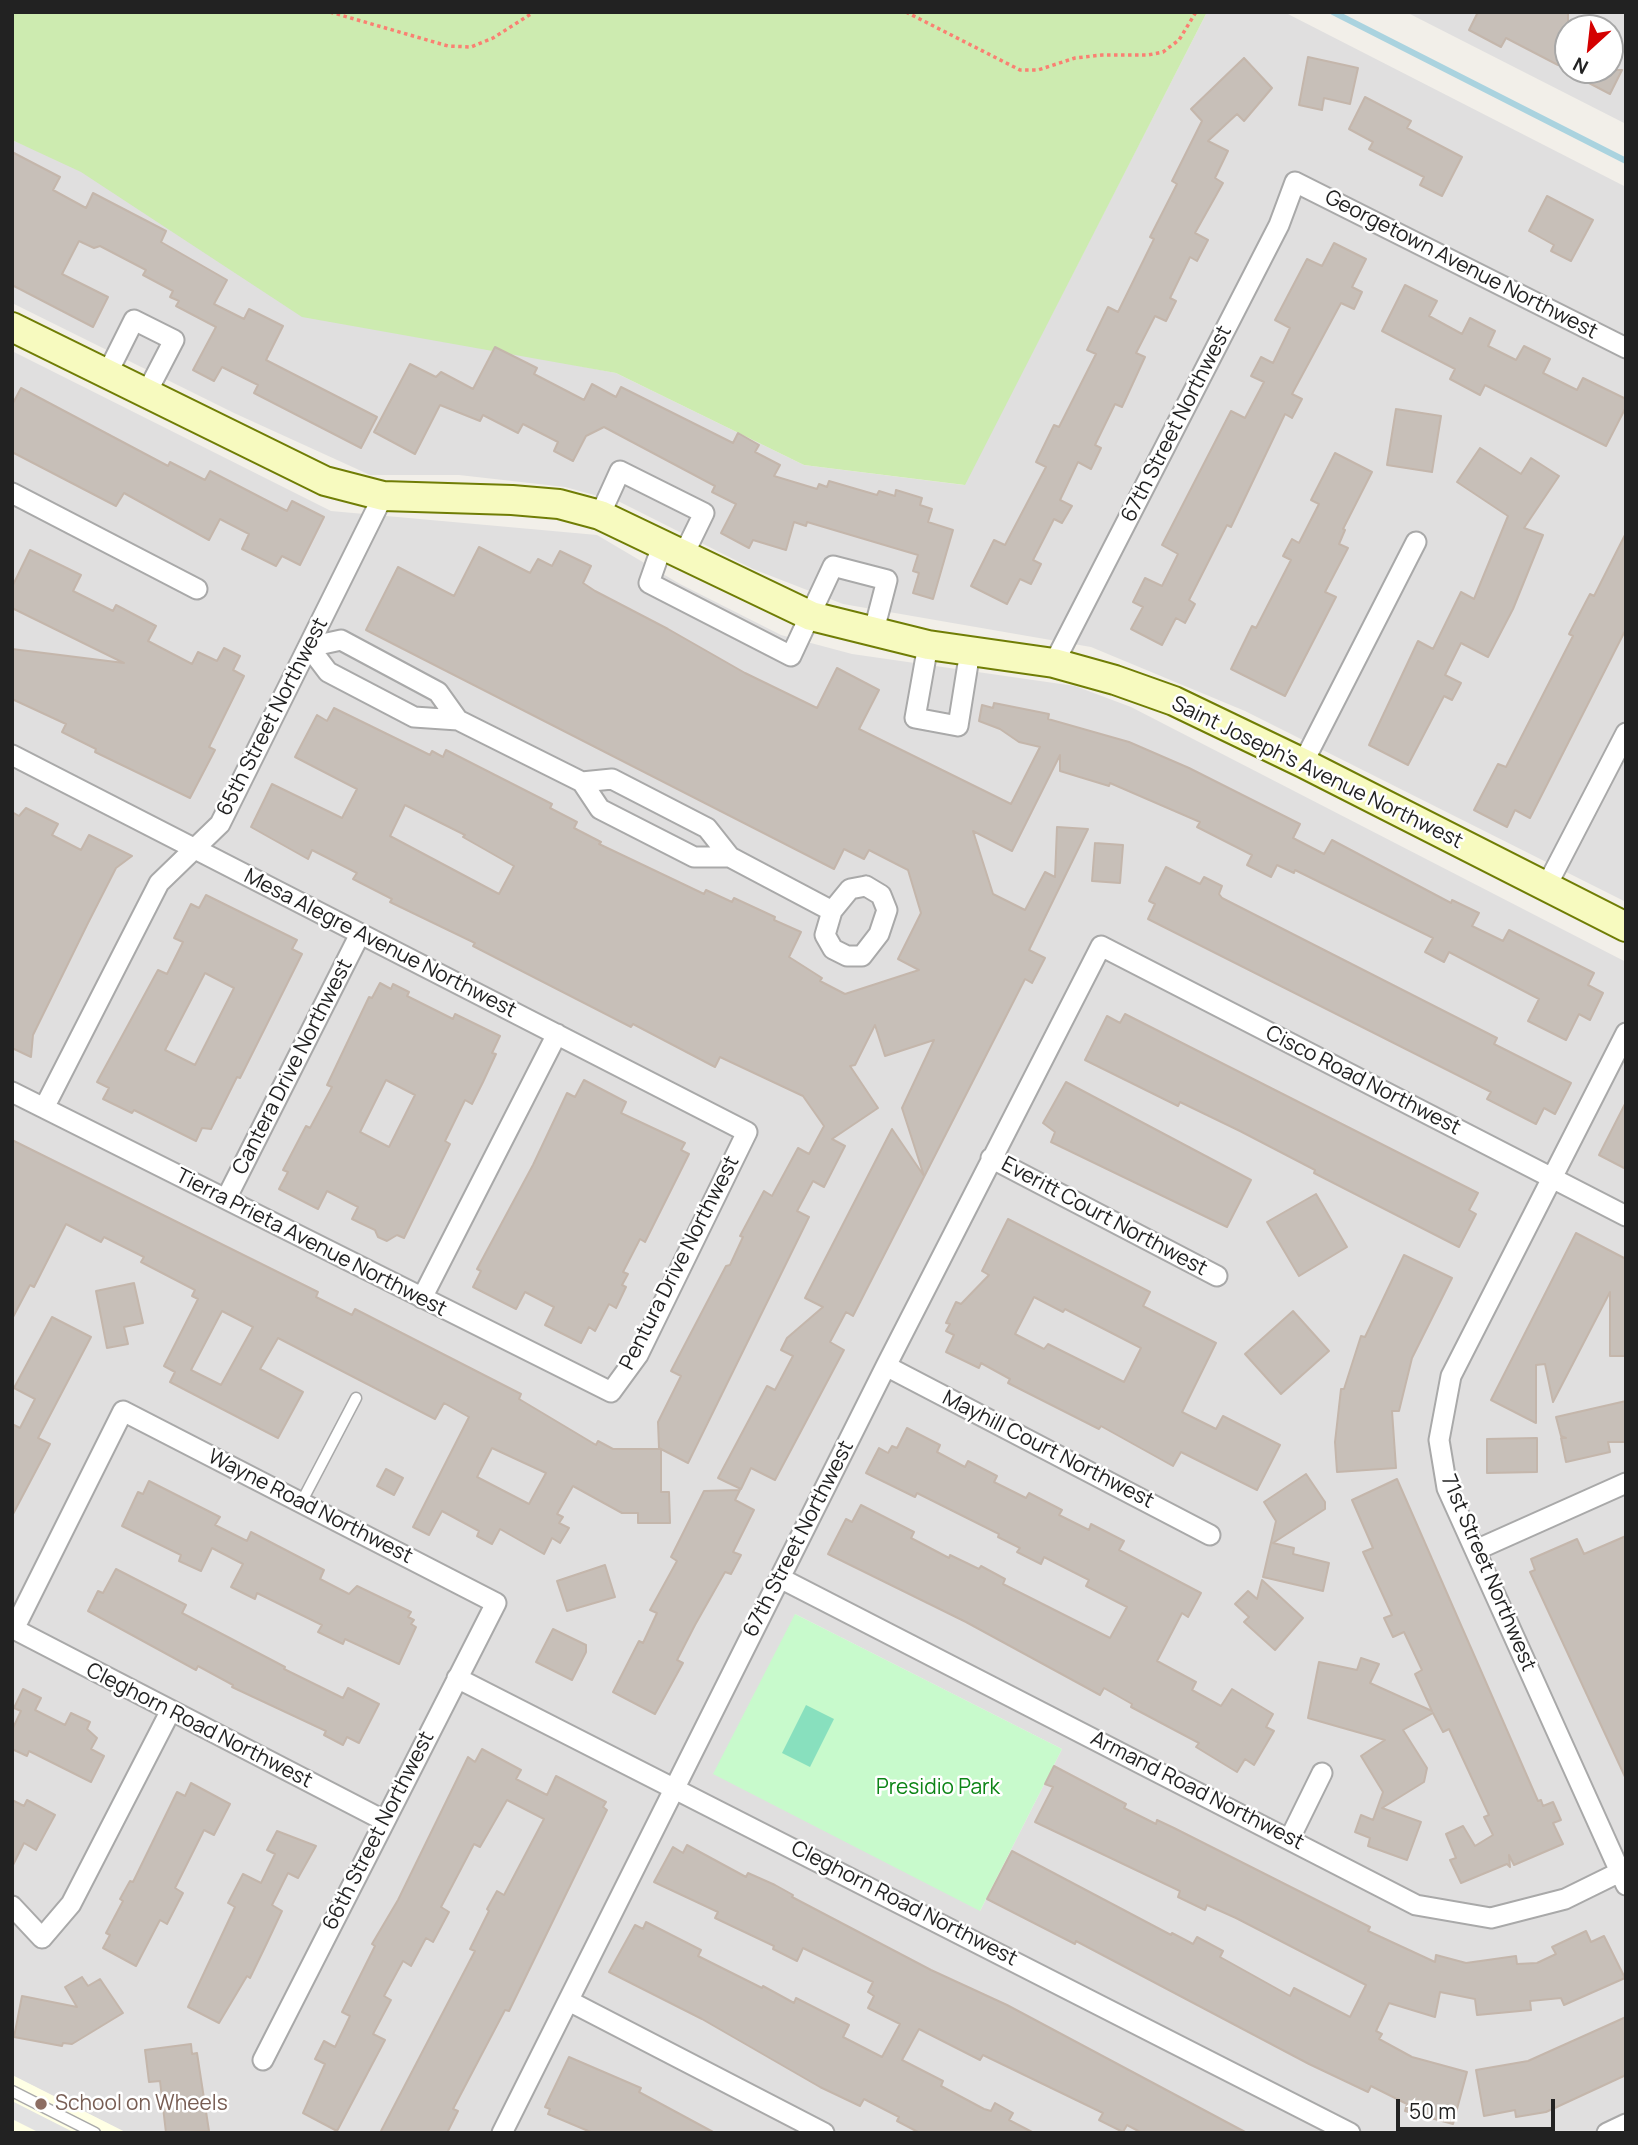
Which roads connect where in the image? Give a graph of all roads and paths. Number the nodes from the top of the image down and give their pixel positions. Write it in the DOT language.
graph roads {
  1 [pos="330,12"];
  2 [pos="534,12"];
  3 [pos="906,12"];
  4 [pos="1196,12"];
  5 [pos="1295,182"];
  6 [pos="12,327"];
  7 [pos="1626,348"];
  8 [pos="107,374"];
  9 [pos="146,394"];
  10 [pos="12,493"];
  11 [pos="383,496"];
  12 [pos="600,515"];
  13 [pos="1416,542"];
  14 [pos="672,551"];
  15 [pos="197,589"];
  16 [pos="811,617"];
  17 [pos="873,634"];
  18 [pos="928,645"];
  19 [pos="309,647"];
  20 [pos="970,651"];
  21 [pos="1054,663"];
  22 [pos="457,720"];
  23 [pos="1626,733"];
  24 [pos="12,755"];
  25 [pos="1304,763"];
  26 [pos="582,782"];
  27 [pos="191,848"];
  28 [pos="730,857"];
  29 [pos="1546,887"];
  30 [pos="832,911"];
  31 [pos="1626,928"];
  32 [pos="360,934"];
  33 [pos="1101,946"];
  34 [pos="1626,1033"];
  35 [pos="557,1034"];
  36 [pos="12,1092"];
  37 [pos="44,1108"];
  38 [pos="747,1132"];
  39 [pos="992,1158"];
  40 [pos="1553,1179"];
  41 [pos="226,1199"];
  42 [pos="1626,1216"];
  43 [pos="1217,1276"];
  44 [pos="422,1298"];
  45 [pos="886,1366"];
  46 [pos="611,1392"];
  47 [pos="356,1398"];
  48 [pos="1626,1482"];
  49 [pos="302,1502"];
  50 [pos="1210,1535"];
  51 [pos="1476,1550"];
  52 [pos="780,1578"];
  53 [pos="496,1603"];
  54 [pos="14,1629"];
  55 [pos="457,1678"];
  56 [pos="170,1712"];
  57 [pos="1322,1773"];
  58 [pos="675,1786"];
  59 [pos="385,1821"];
  60 [pos="1290,1838"];
  61 [pos="1624,1875"];
  62 [pos="12,1906"];
  63 [pos="569,2001"];
  64 [pos="262,2060"];
  65 [pos="12,2091"];
  66 [pos="1626,2124"];
  67 [pos="95,2133"];
  68 [pos="502,2133"];
  69 [pos="824,2133"];
  70 [pos="1350,2133"];
  71 [pos="1607,2133"];
  1 -- 2 [label="path"];
  3 -- 4 [label="path"];
  5 -- 7 [label="street, Georgetown Avenue Northwest"];
  5 -- 21 [label="street, 67th Street Northwest"];
  6 -- 8 [label="street, Saint Joseph's Avenue Northwest"];
  8 -- 9 [label="street, Saint Joseph's Avenue Northwest"];
  8 -- 9 [label="street"];
  9 -- 11 [label="street, Saint Joseph's Avenue Northwest"];
  10 -- 15 [label="street"];
  11 -- 12 [label="street, Saint Joseph's Avenue Northwest"];
  11 -- 19 [label="street, 65th Street Northwest"];
  12 -- 14 [label="street, Saint Joseph's Avenue Northwest"];
  12 -- 14 [label="street"];
  13 -- 25 [label="street"];
  14 -- 16 [label="street, Saint Joseph's Avenue Northwest"];
  14 -- 16 [label="street"];
  16 -- 17 [label="street, Saint Joseph's Avenue Northwest"];
  16 -- 17 [label="street"];
  17 -- 18 [label="street, Saint Joseph's Avenue Northwest"];
  18 -- 20 [label="street, Saint Joseph's Avenue Northwest"];
  18 -- 20 [label="street"];
  19 -- 22 [label="street"];
  19 -- 22 [label="street"];
  19 -- 27 [label="street, 65th Street Northwest"];
  20 -- 21 [label="street, Saint Joseph's Avenue Northwest"];
  21 -- 25 [label="street, Saint Joseph's Avenue Northwest"];
  22 -- 26 [label="street"];
  23 -- 29 [label="street"];
  24 -- 27 [label="street, Mesa Alegre Avenue Northwest"];
  25 -- 29 [label="street, Saint Joseph's Avenue Northwest"];
  26 -- 28 [label="street"];
  26 -- 28 [label="street"];
  27 -- 32 [label="street, Mesa Alegre Avenue Northwest"];
  27 -- 37 [label="street, 65th Street Northwest"];
  28 -- 30 [label="street"];
  29 -- 31 [label="street, Saint Joseph's Avenue Northwest"];
  32 -- 35 [label="street, Mesa Alegre Avenue Northwest"];
  32 -- 41 [label="street, Cantera Drive Northwest"];
  33 -- 39 [label="street, 67th Street Northwest"];
  33 -- 40 [label="street, Cisco Road Northwest"];
  34 -- 40 [label="street, 71st Street Northwest"];
  35 -- 38 [label="street, Mesa Alegre Avenue Northwest"];
  35 -- 44 [label="street"];
  36 -- 37 [label="street, Tierra Prieta Avenue Northwest"];
  37 -- 41 [label="street, Tierra Prieta Avenue Northwest"];
  38 -- 46 [label="street, Pentura Drive Northwest"];
  39 -- 43 [label="street, Everitt Court Northwest"];
  39 -- 45 [label="street, 67th Street Northwest"];
  40 -- 42 [label="street, Cisco Road Northwest"];
  40 -- 51 [label="street, 71st Street Northwest"];
  41 -- 44 [label="street, Tierra Prieta Avenue Northwest"];
  44 -- 46 [label="street, Tierra Prieta Avenue Northwest"];
  45 -- 50 [label="street, Mayhill Court Northwest"];
  45 -- 52 [label="street, 67th Street Northwest"];
  47 -- 49 [label="lane"];
  48 -- 51 [label="street"];
  49 -- 53 [label="street, Wayne Road Northwest"];
  49 -- 54 [label="street, Wayne Road Northwest"];
  51 -- 61 [label="street, 71st Street Northwest"];
  52 -- 58 [label="street, 67th Street Northwest"];
  52 -- 60 [label="street, Armand Road Northwest"];
  53 -- 55 [label="street, 66th Street Northwest"];
  54 -- 56 [label="street, Cleghorn Road Northwest"];
  55 -- 58 [label="street, Cleghorn Road Northwest"];
  55 -- 59 [label="street, 66th Street Northwest"];
  56 -- 59 [label="street, Cleghorn Road Northwest"];
  56 -- 62 [label="street"];
  57 -- 60 [label="street"];
  58 -- 63 [label="street, 67th Street Northwest"];
  58 -- 70 [label="street, Cleghorn Road Northwest"];
  59 -- 64 [label="street, 66th Street Northwest"];
  60 -- 61 [label="street, Armand Road Northwest"];
  63 -- 68 [label="street, 67th Street Northwest"];
  63 -- 69 [label="street"];
  65 -- 67 [label="lane"];
  66 -- 71 [label="street"];
}
